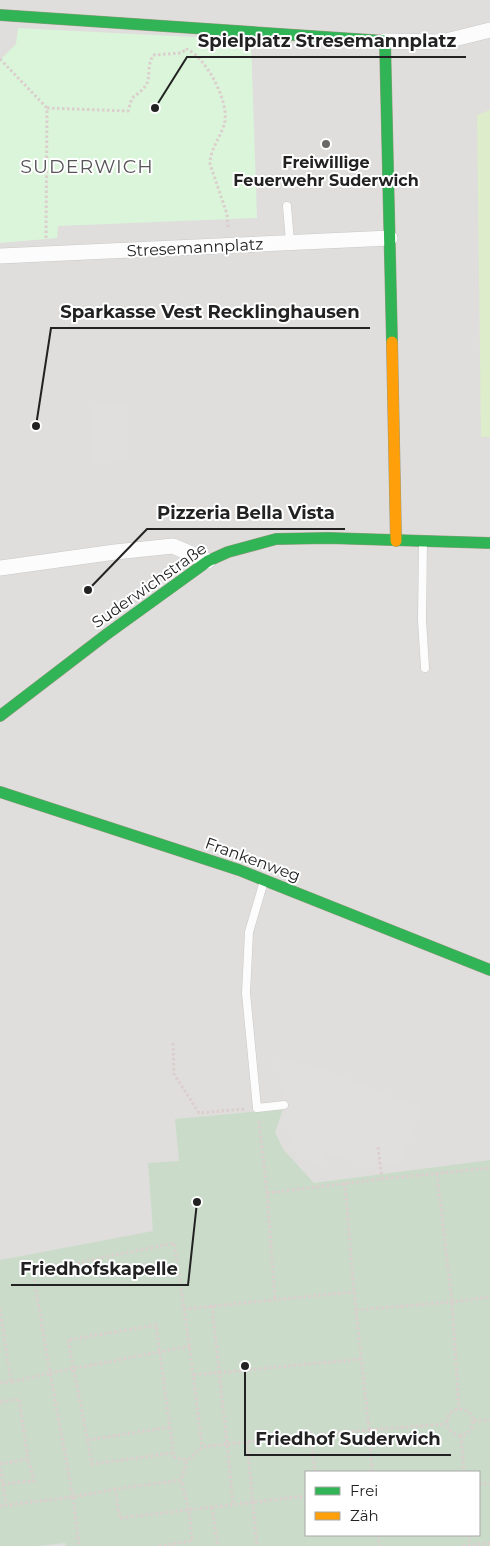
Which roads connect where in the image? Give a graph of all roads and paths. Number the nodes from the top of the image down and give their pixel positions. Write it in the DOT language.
graph roads {
  1 [pos="0,15"];
  2 [pos="188,28"];
  3 [pos="490,30"];
  4 [pos="385,41"];
  5 [pos="187,49"];
  6 [pos="0,59"];
  7 [pos="47,108"];
  8 [pos="287,206"];
  9 [pos="390,238"];
  10 [pos="290,242"];
  11 [pos="230,245"];
  12 [pos="46,254"];
  13 [pos="0,256"];
  14 [pos="396,541"];
  15 [pos="423,542"];
  16 [pos="490,543"];
  17 [pos="208,562"];
  18 [pos="0,568"];
  19 [pos="425,668"];
  20 [pos="0,716"];
  21 [pos="0,792"];
  22 [pos="265,879"];
  23 [pos="490,970"];
  24 [pos="173,1043"];
  25 [pos="284,1105"];
  26 [pos="257,1108"];
  27 [pos="378,1147"];
  28 [pos="490,1168"];
  29 [pos="437,1174"];
  30 [pos="382,1178"];
  31 [pos="345,1183"];
  32 [pos="267,1193"];
  33 [pos="354,1292"];
  34 [pos="490,1297"];
  35 [pos="275,1300"];
  36 [pos="452,1302"];
  37 [pos="212,1306"];
  38 [pos="0,1309"];
  39 [pos="184,1309"];
  40 [pos="356,1310"];
  41 [pos="190,1346"];
  42 [pos="160,1351"];
  43 [pos="361,1359"];
  44 [pos="74,1369"];
  45 [pos="219,1372"];
  46 [pos="50,1373"];
  47 [pos="194,1375"];
  48 [pos="11,1382"];
  49 [pos="0,1383"];
  50 [pos="0,1402"];
  51 [pos="458,1409"];
  52 [pos="490,1420"];
  53 [pos="474,1421"];
  54 [pos="446,1424"];
  55 [pos="170,1427"];
  56 [pos="369,1430"];
  57 [pos="311,1436"];
  58 [pos="461,1436"];
  59 [pos="88,1440"];
  60 [pos="247,1442"];
  61 [pos="227,1444"];
  62 [pos="202,1447"];
  63 [pos="173,1453"];
  64 [pos="28,1459"];
  65 [pos="187,1461"];
  66 [pos="0,1466"];
  67 [pos="315,1471"];
  68 [pos="372,1471"];
  69 [pos="464,1471"];
  70 [pos="181,1480"];
  71 [pos="3,1484"];
  72 [pos="115,1489"];
  73 [pos="305,1496"];
  74 [pos="73,1497"];
  75 [pos="253,1503"];
  76 [pos="233,1504"];
  77 [pos="6,1505"];
  78 [pos="0,1506"];
  79 [pos="212,1507"];
  80 [pos="189,1510"];
  81 [pos="490,1543"];
  82 [pos="79,1546"];
  83 [pos="159,1546"];
  84 [pos="218,1546"];
  85 [pos="257,1546"];
  86 [pos="463,1546"];
  87 [pos="470,1546"];
  1 -- 2 [label="street"];
  2 -- 4 [label="street"];
  2 -- 5 [label="path"];
  3 -- 4 [label="street"];
  4 -- 9 [label="street"];
  5 -- 7 [label="path"];
  5 -- 11 [label="path"];
  6 -- 7 [label="path"];
  7 -- 12 [label="path"];
  8 -- 10 [label="lane"];
  9 -- 10 [label="street, Stresemannplatz"];
  9 -- 14 [label="street"];
  10 -- 11 [label="street, Stresemannplatz"];
  11 -- 12 [label="street, Stresemannplatz"];
  12 -- 13 [label="street, Stresemannplatz"];
  14 -- 15 [label="street, Suderwichstraße"];
  14 -- 17 [label="street, Suderwichstraße"];
  15 -- 16 [label="street, Suderwichstraße"];
  15 -- 19 [label="lane"];
  17 -- 18 [label="street"];
  17 -- 20 [label="street, Suderwichstraße"];
  21 -- 22 [label="street, Frankenweg"];
  22 -- 23 [label="street, Frankenweg"];
  22 -- 26 [label="lane"];
  24 -- 26 [label="path"];
  25 -- 26 [label="lane"];
  26 -- 32 [label="path"];
  27 -- 30 [label="path"];
  28 -- 29 [label="path"];
  29 -- 30 [label="path"];
  29 -- 36 [label="path"];
  30 -- 31 [label="path"];
  31 -- 32 [label="path"];
  31 -- 33 [label="path"];
  32 -- 35 [label="path"];
  33 -- 35 [label="path"];
  33 -- 40 [label="path"];
  34 -- 36 [label="path"];
  35 -- 37 [label="path"];
  36 -- 40 [label="path"];
  36 -- 51 [label="path"];
  37 -- 39 [label="path"];
  37 -- 45 [label="path"];
  38 -- 48 [label="path"];
  39 -- 41 [label="path"];
  39 -- 46 [label="path"];
  40 -- 43 [label="path"];
  41 -- 42 [label="path"];
  41 -- 47 [label="path"];
  42 -- 44 [label="path"];
  42 -- 44 [label="path"];
  42 -- 55 [label="path"];
  43 -- 45 [label="path"];
  43 -- 56 [label="path"];
  44 -- 46 [label="path"];
  44 -- 59 [label="path"];
  45 -- 47 [label="path"];
  45 -- 61 [label="path"];
  46 -- 48 [label="path"];
  46 -- 74 [label="path"];
  47 -- 62 [label="path"];
  48 -- 49 [label="path"];
  50 -- 64 [label="path"];
  51 -- 53 [label="path"];
  51 -- 54 [label="path"];
  52 -- 53 [label="path"];
  53 -- 58 [label="path"];
  54 -- 56 [label="path"];
  54 -- 58 [label="path"];
  55 -- 59 [label="path"];
  55 -- 63 [label="path"];
  56 -- 57 [label="path"];
  56 -- 68 [label="path"];
  57 -- 60 [label="path"];
  57 -- 67 [label="path"];
  58 -- 69 [label="path"];
  59 -- 63 [label="path"];
  60 -- 61 [label="path"];
  60 -- 75 [label="path"];
  61 -- 62 [label="path"];
  61 -- 76 [label="path"];
  62 -- 65 [label="path"];
  63 -- 65 [label="path"];
  64 -- 66 [label="path"];
  64 -- 71 [label="path"];
  65 -- 70 [label="path"];
  66 -- 71 [label="path"];
  70 -- 72 [label="path"];
  70 -- 80 [label="path"];
  71 -- 77 [label="path"];
  72 -- 74 [label="path"];
  72 -- 80 [label="path"];
  73 -- 75 [label="path"];
  74 -- 77 [label="path"];
  74 -- 82 [label="path"];
  75 -- 76 [label="path"];
  75 -- 85 [label="path"];
  76 -- 79 [label="path"];
  77 -- 78 [label="path"];
  79 -- 80 [label="path"];
  79 -- 84 [label="path"];
  80 -- 83 [label="path"];
  81 -- 87 [label="path"];
  86 -- 87 [label="path"];
}
